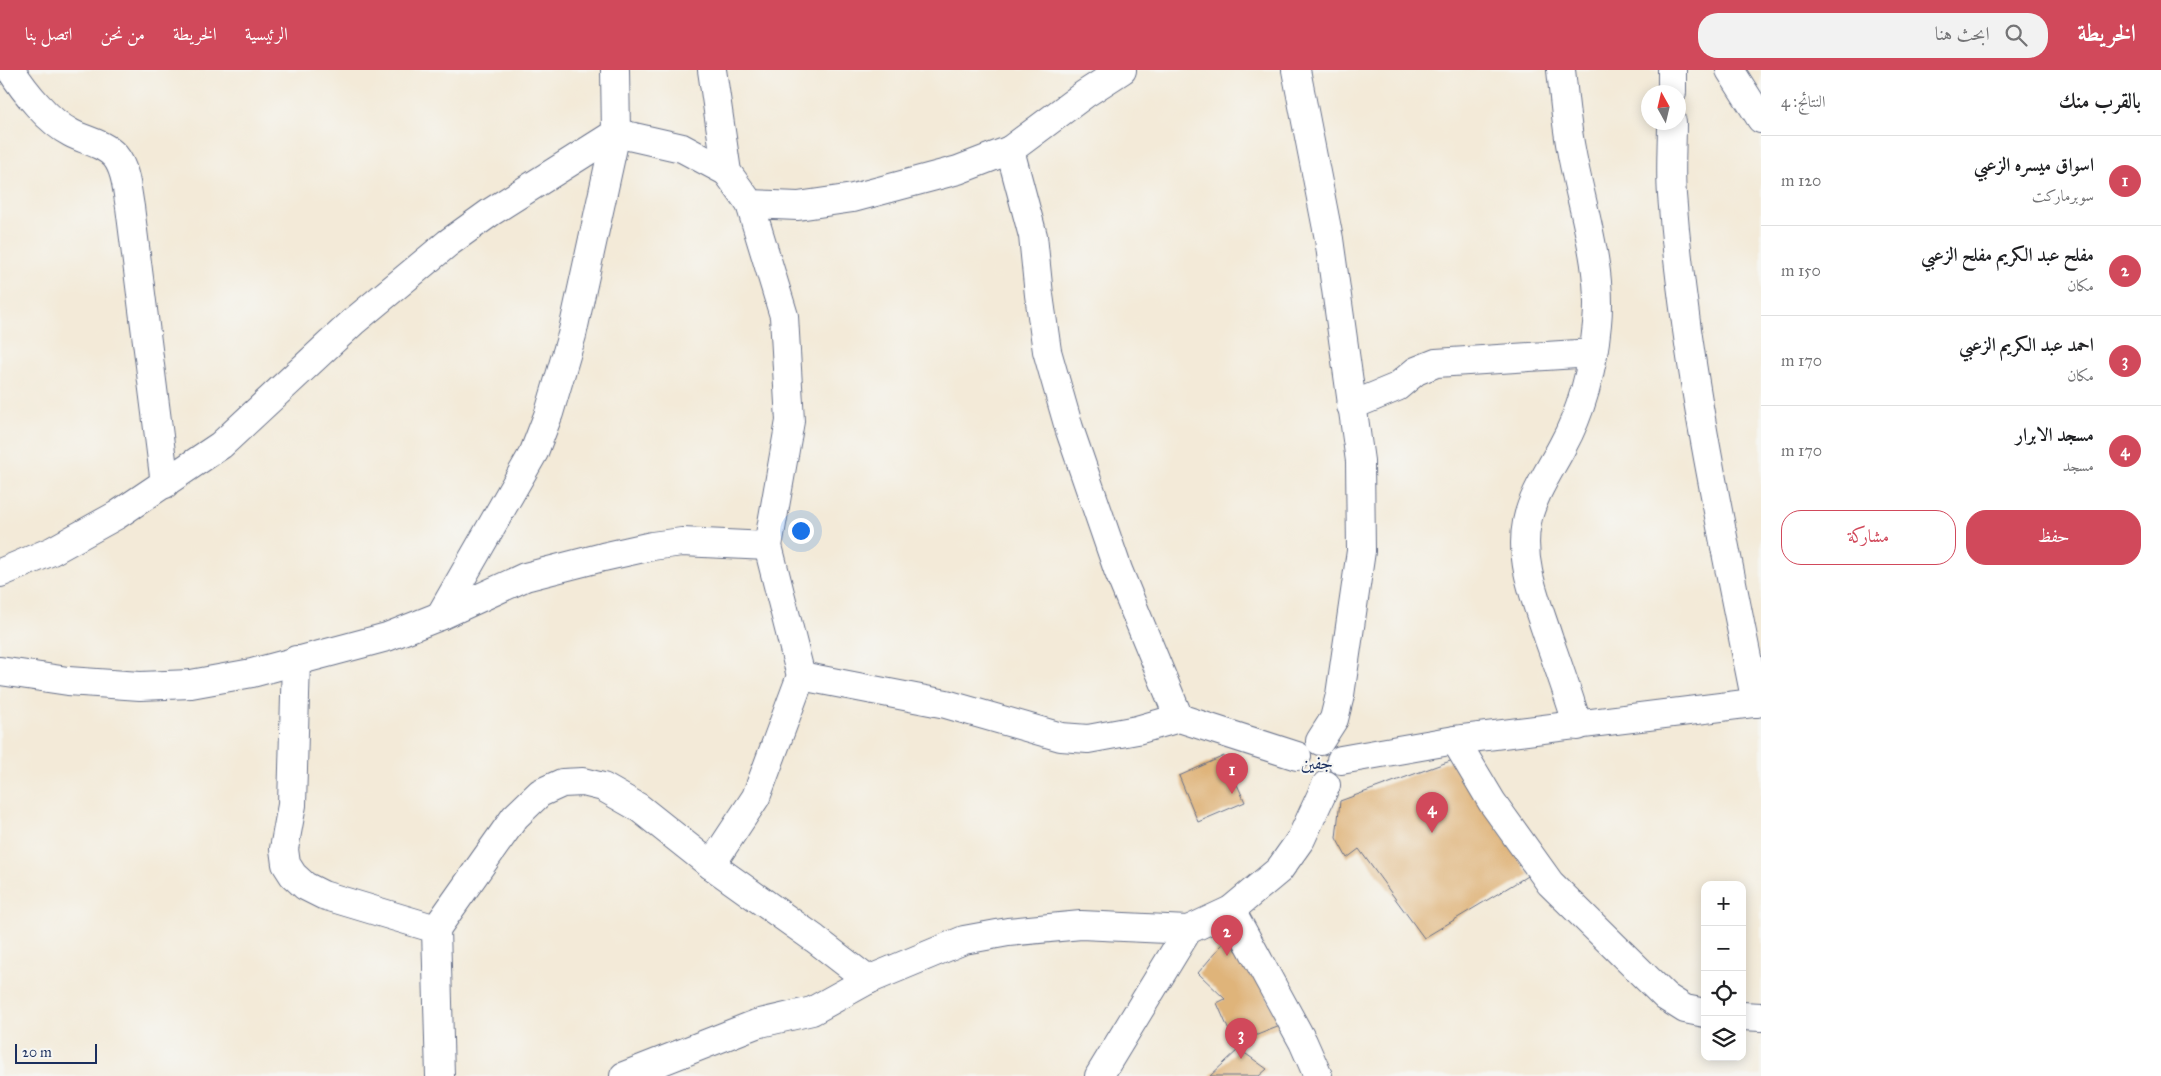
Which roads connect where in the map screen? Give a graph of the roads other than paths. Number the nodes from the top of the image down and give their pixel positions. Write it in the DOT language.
graph roads {
  1 [pos="615,70"];
  2 [pos="712,70"];
  3 [pos="1122,70"];
  4 [pos="1296,70"];
  5 [pos="1561,70"];
  6 [pos="1672,70"];
  7 [pos="1730,70"];
  8 [pos="10,80"];
  9 [pos="1672,85"];
  10 [pos="1761,119"];
  11 [pos="1672,130"];
  12 [pos="616,133"];
  13 [pos="1010,150"];
  14 [pos="727,172"];
  15 [pos="750,204"];
  16 [pos="1593,352"];
  17 [pos="1351,406"];
  18 [pos="165,484"];
  19 [pos="768,546"];
  20 [pos="0,573"];
  21 [pos="440,616"];
  22 [pos="296,660"];
  23 [pos="0,671"];
  24 [pos="801,676"];
  25 [pos="1759,703"];
  26 [pos="1179,718"];
  27 [pos="1578,726"];
  28 [pos="1455,740"];
  29 [pos="1320,741"];
  30 [pos="1297,756"];
  31 [pos="1340,760"];
  32 [pos="1326,785"];
  33 [pos="711,865"];
  34 [pos="1231,910"];
  35 [pos="436,930"];
  36 [pos="1188,930"];
  37 [pos="868,980"];
  38 [pos="1701,1012"];
  39 [pos="1746,1016"];
  40 [pos="1761,1017"];
  41 [pos="633,1074"];
  42 [pos="440,1076"];
  43 [pos="1099,1076"];
  44 [pos="1318,1076"];
  1 -- 12 [label="street"];
  2 -- 14 [label="street"];
  3 -- 13 [label="street"];
  4 -- 17 [label="street"];
  5 -- 16 [label="street"];
  6 -- 9 [label="street"];
  7 -- 10 [label="street"];
  8 -- 18 [label="street"];
  11 -- 25 [label="street"];
  12 -- 14 [label="street"];
  12 -- 18 [label="street"];
  12 -- 21 [label="street"];
  13 -- 15 [label="street"];
  13 -- 26 [label="street"];
  14 -- 15 [label="street"];
  15 -- 19 [label="street"];
  16 -- 17 [label="street"];
  16 -- 27 [label="street"];
  17 -- 29 [label="street"];
  18 -- 20 [label="street"];
  19 -- 21 [label="street"];
  19 -- 24 [label="street"];
  21 -- 22 [label="street"];
  22 -- 23 [label="street"];
  22 -- 35 [label="street"];
  24 -- 26 [label="street"];
  24 -- 33 [label="street"];
  25 -- 27 [label="street"];
  26 -- 30 [label="street"];
  27 -- 28 [label="street"];
  28 -- 31 [label="street"];
  28 -- 38 [label="street"];
  29 -- 30 [label="street"];
  29 -- 31 [label="street"];
  30 -- 32 [label="street"];
  31 -- 32 [label="street"];
  32 -- 34 [label="street"];
  33 -- 35 [label="street"];
  33 -- 37 [label="street"];
  34 -- 36 [label="street"];
  34 -- 44 [label="street"];
  35 -- 42 [label="street"];
  36 -- 37 [label="street"];
  36 -- 43 [label="street"];
  37 -- 41 [label="street"];
  39 -- 40 [label="street"];
}
